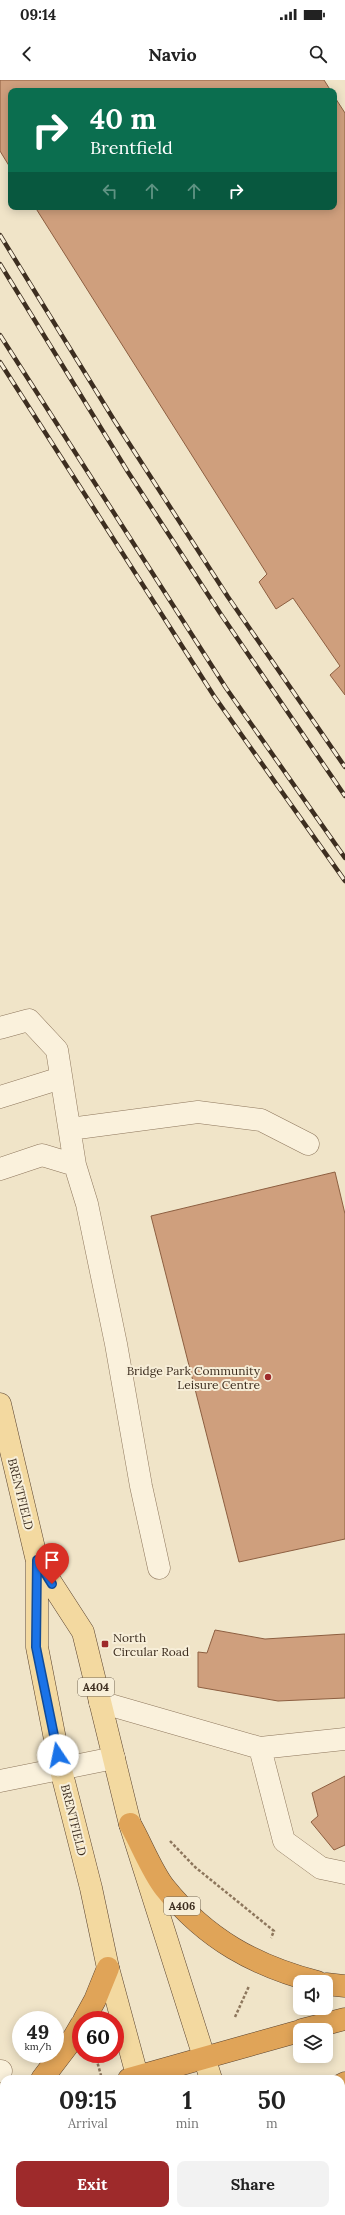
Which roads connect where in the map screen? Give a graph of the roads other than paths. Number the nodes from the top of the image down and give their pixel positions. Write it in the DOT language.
graph roads {
  1 [pos="0,1028"];
  2 [pos="61,1078"];
  3 [pos="0,1097"];
  4 [pos="70,1129"];
  5 [pos="308,1144"];
  6 [pos="75,1165"];
  7 [pos="0,1168"];
  8 [pos="0,1404"];
  9 [pos="37,1560"];
  10 [pos="159,1568"];
  11 [pos="100,1702"];
  12 [pos="345,1739"];
  13 [pos="260,1748"];
  14 [pos="114,1758"];
  15 [pos="61,1770"];
  16 [pos="0,1781"];
  17 [pos="130,1824"];
  18 [pos="345,1873"];
  19 [pos="108,1968"];
  20 [pos="295,1975"];
  21 [pos="333,1985"];
  22 [pos="345,1986"];
  23 [pos="89,2011"];
  24 [pos="345,2018"];
  25 [pos="327,2023"];
  26 [pos="293,2032"];
  27 [pos="72,2039"];
  28 [pos="205,2056"];
  29 [pos="45,2075"];
  30 [pos="134,2075"];
  31 [pos="145,2075"];
  32 [pos="210,2075"];
  1 -- 2 [label="street"];
  2 -- 3 [label="street"];
  2 -- 4 [label="street"];
  4 -- 5 [label="street"];
  4 -- 6 [label="street"];
  6 -- 7 [label="street"];
  6 -- 10 [label="street"];
  8 -- 9 [label="main road, BRENTFIELD / A404"];
  9 -- 11 [label="main road, BRENTFIELD / A404"];
  9 -- 15 [label="main road, BRENTFIELD / A404"];
  11 -- 13 [label="street"];
  11 -- 14 [label="main road, BRENTFIELD / A404"];
  12 -- 13 [label="street"];
  13 -- 18 [label="street"];
  14 -- 15 [label="street"];
  14 -- 17 [label="main road, BRENTFIELD / A404"];
  15 -- 16 [label="street"];
  15 -- 19 [label="main road, BRENTFIELD / A404"];
  17 -- 20 [label="highway, A406"];
  17 -- 28 [label="main road, BRENTFIELD / A404"];
  19 -- 23 [label="highway"];
  19 -- 30 [label="main road, BRENTFIELD / A404"];
  21 -- 22 [label="highway"];
  24 -- 25 [label="highway"];
  26 -- 28 [label="highway"];
  27 -- 29 [label="highway"];
  28 -- 31 [label="highway"];
  28 -- 32 [label="main road, A404"];
}
